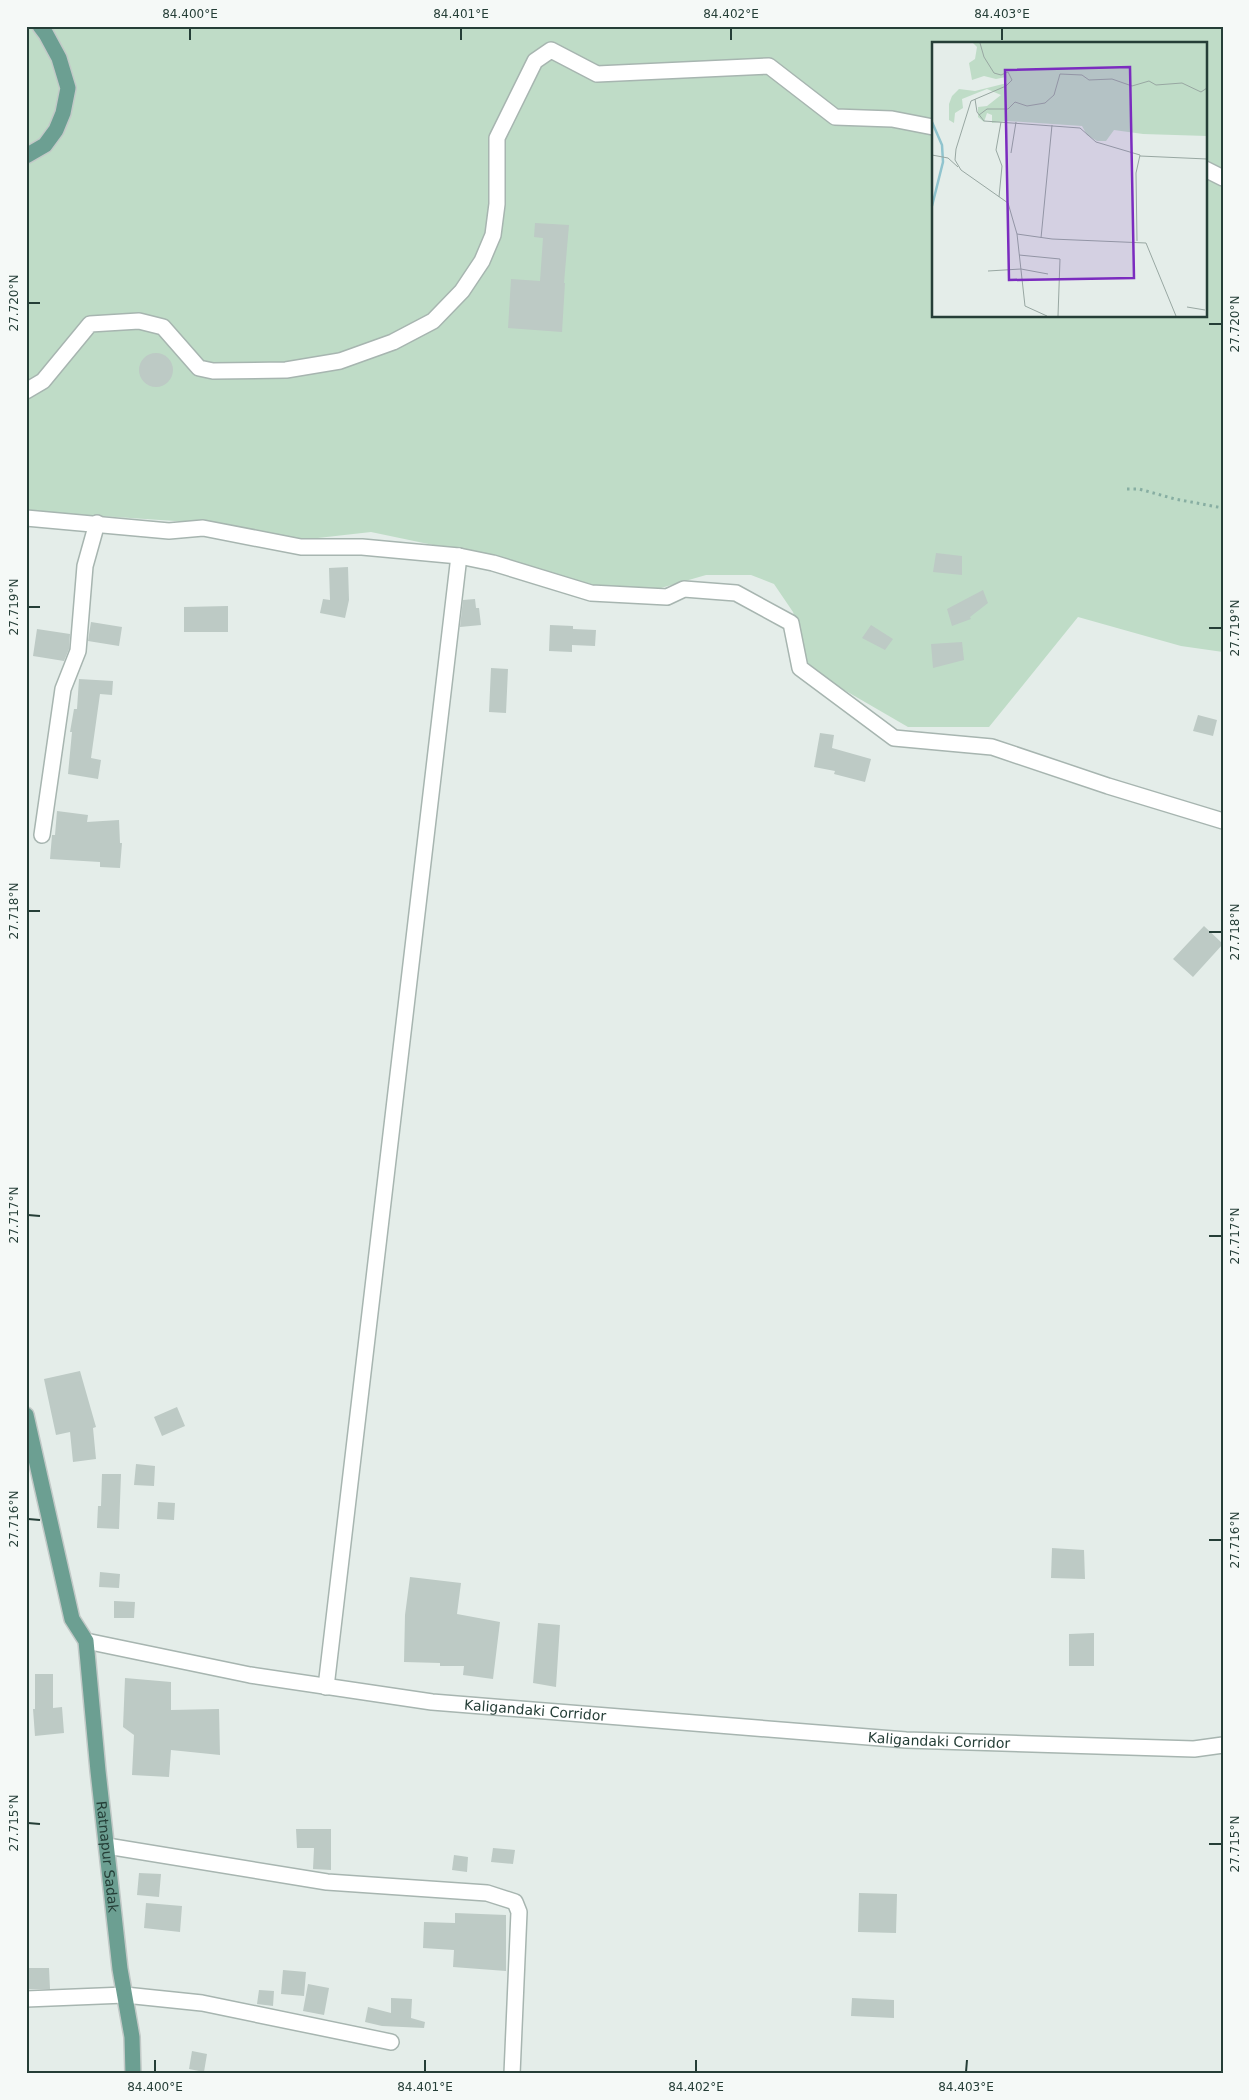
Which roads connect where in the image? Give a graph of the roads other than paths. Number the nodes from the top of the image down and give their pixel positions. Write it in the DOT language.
graph roads {
  1 [pos="40,26"];
  2 [pos="932,127"];
  3 [pos="26,156"];
  4 [pos="1206,170"];
  5 [pos="1223,178"];
  6 [pos="26,391"];
  7 [pos="26,518"];
  8 [pos="97,523"];
  9 [pos="459,556"];
  10 [pos="1223,821"];
  11 [pos="42,835"];
  12 [pos="26,1415"];
  13 [pos="86,1641"];
  14 [pos="326,1687"];
  15 [pos="1223,1745"];
  16 [pos="107,1846"];
  17 [pos="125,1995"];
  18 [pos="26,2000"];
  19 [pos="391,2042"];
  20 [pos="133,2074"];
  21 [pos="512,2074"];
  1 -- 3 [label="main road"];
  2 -- 6 [label="street"];
  4 -- 5 [label="street"];
  7 -- 8 [label="street"];
  8 -- 9 [label="street"];
  8 -- 11 [label="street"];
  9 -- 10 [label="street"];
  9 -- 14 [label="street"];
  12 -- 13 [label="main road"];
  13 -- 14 [label="street, Kaligandaki Corridor"];
  13 -- 16 [label="main road, Ratnapur Sadak"];
  14 -- 15 [label="street, Kaligandaki Corridor"];
  16 -- 17 [label="main road, Ratnapur Sadak"];
  16 -- 21 [label="street"];
  17 -- 18 [label="street"];
  17 -- 19 [label="street"];
  17 -- 20 [label="main road, Ratnapur Sadak"];
}
